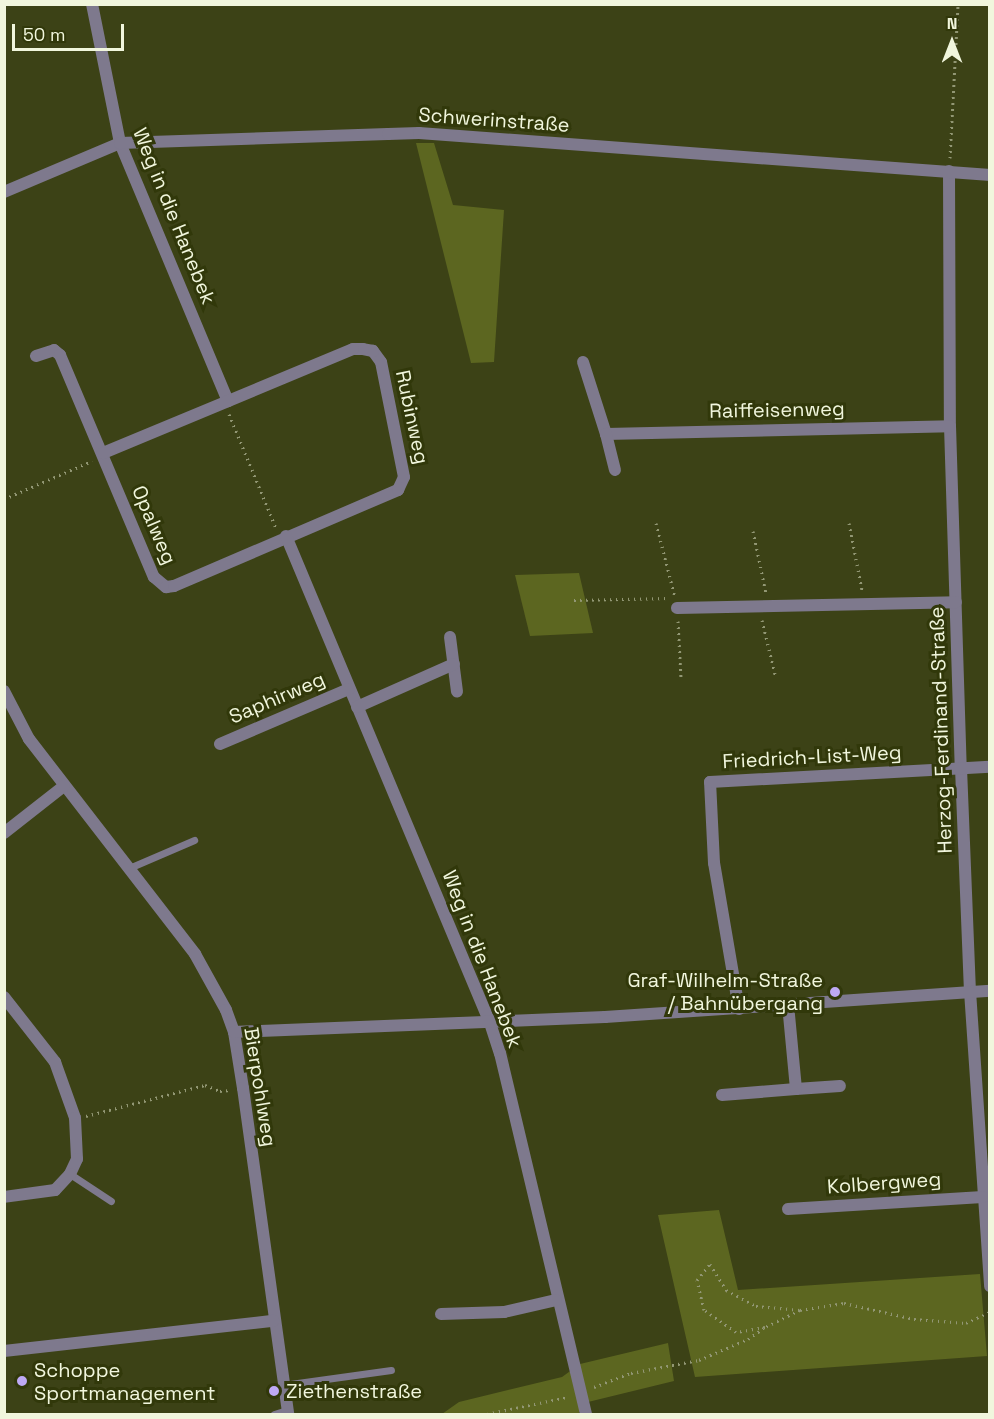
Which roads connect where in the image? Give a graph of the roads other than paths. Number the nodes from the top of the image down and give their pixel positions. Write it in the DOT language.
graph roads {
  1 [pos="92,4"];
  2 [pos="120,144"];
  3 [pos="949,171"];
  4 [pos="990,175"];
  5 [pos="4,192"];
  6 [pos="36,356"];
  7 [pos="583,362"];
  8 [pos="228,401"];
  9 [pos="950,426"];
  10 [pos="606,434"];
  11 [pos="103,453"];
  12 [pos="615,470"];
  13 [pos="286,536"];
  14 [pos="956,602"];
  15 [pos="676,603"];
  16 [pos="450,637"];
  17 [pos="454,664"];
  18 [pos="349,689"];
  19 [pos="4,691"];
  20 [pos="458,692"];
  21 [pos="357,707"];
  22 [pos="220,744"];
  23 [pos="990,767"];
  24 [pos="961,768"];
  25 [pos="64,786"];
  26 [pos="4,833"];
  27 [pos="194,840"];
  28 [pos="129,868"];
  29 [pos="970,991"];
  30 [pos="990,991"];
  31 [pos="4,997"];
  32 [pos="788,1005"];
  33 [pos="739,1009"];
  34 [pos="490,1023"];
  35 [pos="234,1032"];
  36 [pos="840,1086"];
  37 [pos="796,1089"];
  38 [pos="722,1095"];
  39 [pos="70,1174"];
  40 [pos="4,1197"];
  41 [pos="983,1197"];
  42 [pos="111,1201"];
  43 [pos="789,1209"];
  44 [pos="990,1286"];
  45 [pos="556,1299"];
  46 [pos="441,1314"];
  47 [pos="273,1321"];
  48 [pos="4,1352"];
  49 [pos="391,1370"];
  50 [pos="283,1385"];
  51 [pos="287,1412"];
  52 [pos="274,1414"];
  53 [pos="586,1414"];
  1 -- 2 [label="street, Weg in die Hanebek"];
  2 -- 3 [label="street, Schwerinstraße"];
  2 -- 5 [label="street, Schwerinstraße"];
  2 -- 8 [label="street, Weg in die Hanebek"];
  3 -- 4 [label="street, Schwerinstraße"];
  3 -- 9 [label="street, Herzog-Ferdinand-Straße"];
  6 -- 11 [label="street, Opalweg"];
  7 -- 10 [label="street"];
  8 -- 11 [label="street"];
  8 -- 13 [label="street, Rubinweg"];
  9 -- 10 [label="street, Raiffeisenweg"];
  9 -- 14 [label="street, Herzog-Ferdinand-Straße"];
  10 -- 12 [label="street"];
  11 -- 13 [label="street, Opalweg"];
  13 -- 18 [label="street, Weg in die Hanebek"];
  14 -- 15 [label="street"];
  14 -- 24 [label="street, Herzog-Ferdinand-Straße"];
  16 -- 17 [label="street"];
  17 -- 20 [label="street"];
  17 -- 21 [label="street"];
  18 -- 21 [label="street, Weg in die Hanebek"];
  18 -- 22 [label="street, Saphirweg"];
  19 -- 25 [label="street, Bierpohlweg"];
  21 -- 34 [label="street, Weg in die Hanebek"];
  23 -- 24 [label="street"];
  24 -- 29 [label="street, Herzog-Ferdinand-Straße"];
  24 -- 33 [label="street, Friedrich-List-Weg"];
  25 -- 26 [label="street"];
  25 -- 28 [label="street, Bierpohlweg"];
  27 -- 28 [label="lane"];
  28 -- 35 [label="street, Bierpohlweg"];
  29 -- 30 [label="street"];
  29 -- 32 [label="street"];
  29 -- 41 [label="street, Herzog-Ferdinand-Straße"];
  31 -- 39 [label="street"];
  32 -- 33 [label="street"];
  32 -- 37 [label="street"];
  33 -- 34 [label="street"];
  34 -- 35 [label="street"];
  34 -- 45 [label="street, Weg in die Hanebek"];
  35 -- 47 [label="street, Bierpohlweg"];
  36 -- 37 [label="street"];
  37 -- 38 [label="street"];
  39 -- 40 [label="street"];
  39 -- 42 [label="lane"];
  41 -- 43 [label="street, Kolbergweg"];
  41 -- 44 [label="street, Herzog-Ferdinand-Straße"];
  45 -- 46 [label="street"];
  45 -- 53 [label="street, Weg in die Hanebek"];
  47 -- 48 [label="street"];
  47 -- 50 [label="street, Bierpohlweg"];
  49 -- 50 [label="lane"];
  50 -- 51 [label="street, Bierpohlweg"];
  51 -- 52 [label="lane"];
}
